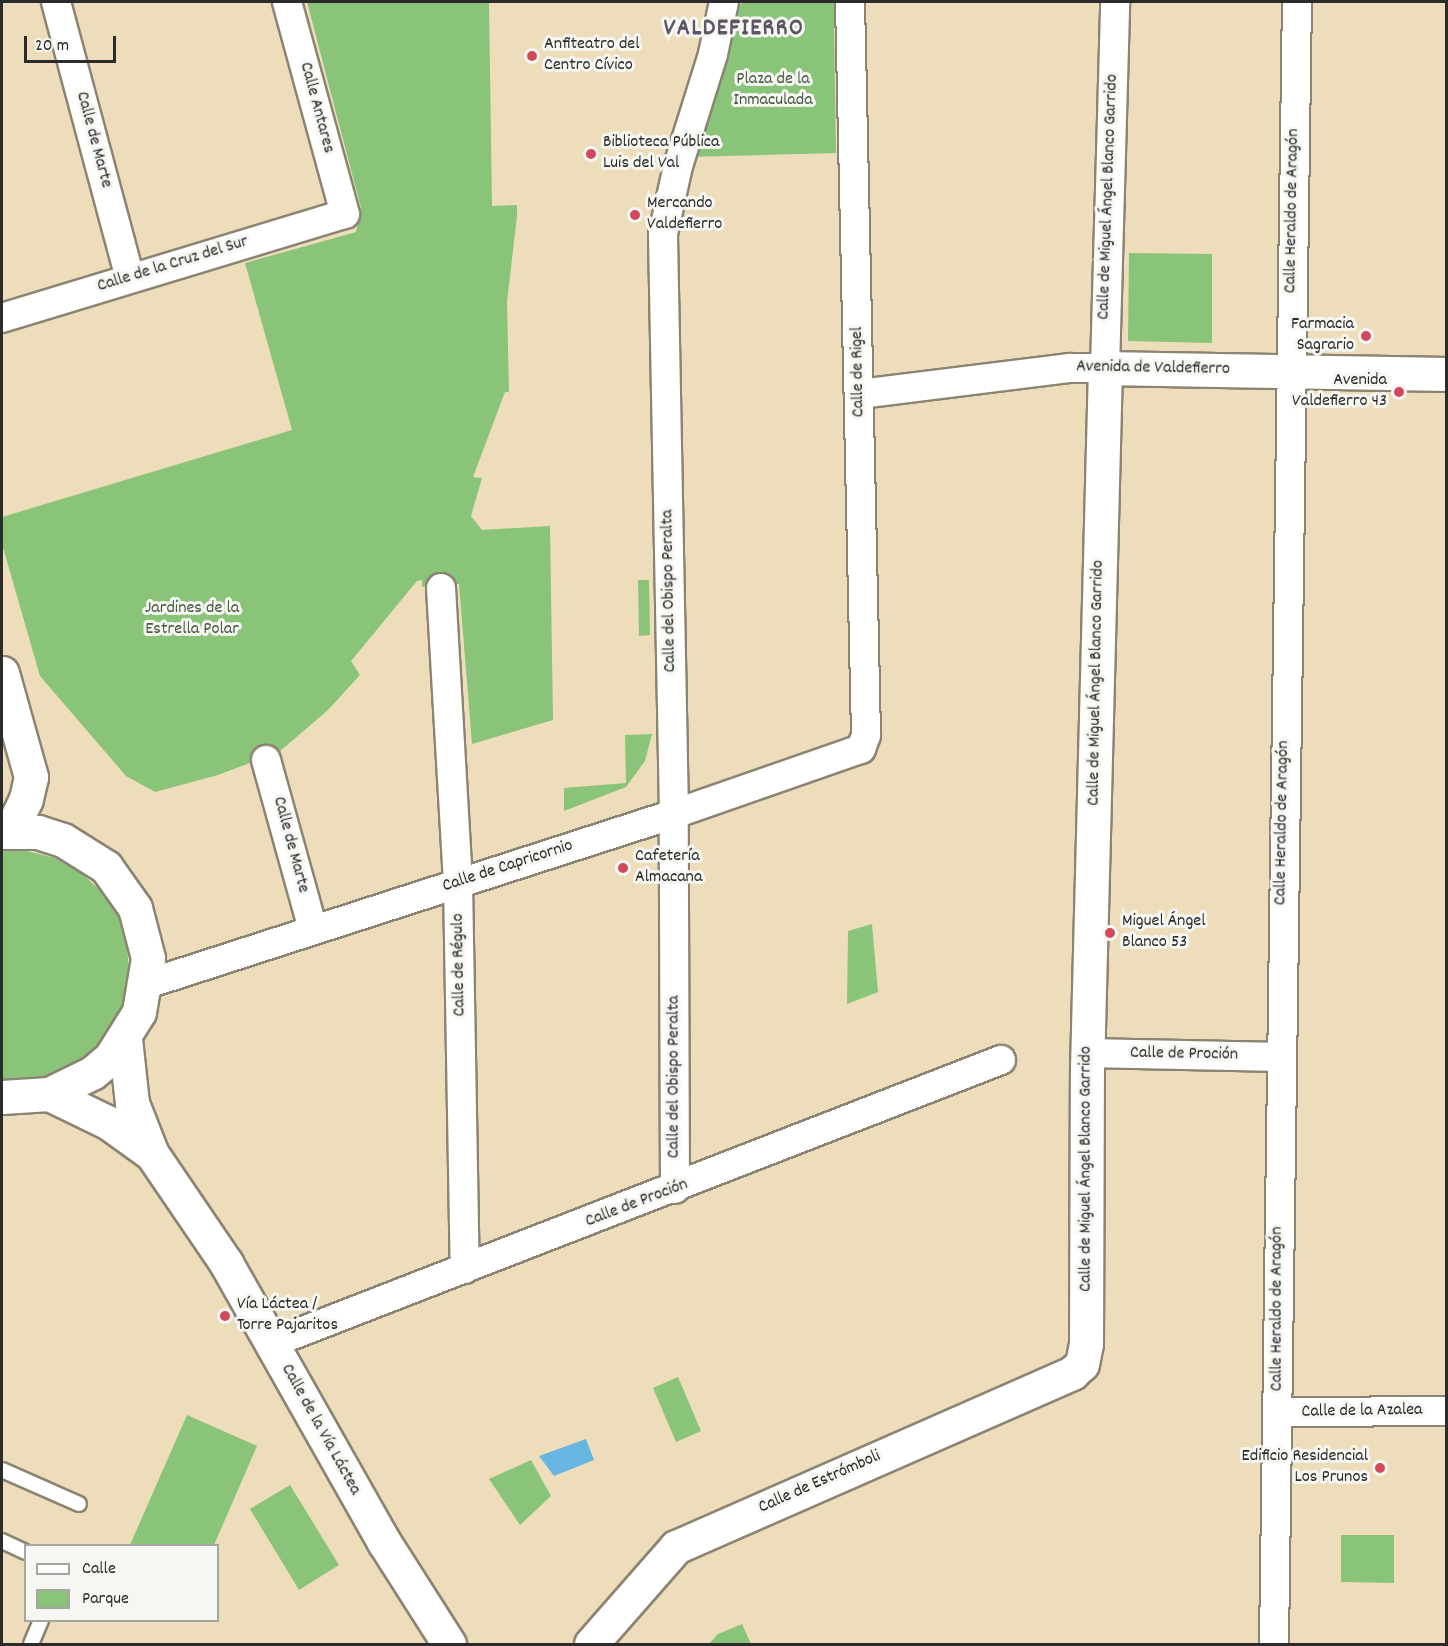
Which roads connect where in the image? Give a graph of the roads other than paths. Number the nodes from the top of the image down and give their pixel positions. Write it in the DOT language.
graph roads {
  1 [pos="56,2"];
  2 [pos="287,2"];
  3 [pos="724,2"];
  4 [pos="850,2"];
  5 [pos="1115,2"];
  6 [pos="1297,2"];
  7 [pos="345,214"];
  8 [pos="130,278"];
  9 [pos="2,318"];
  10 [pos="1104,368"];
  11 [pos="1290,371"];
  12 [pos="1446,374"];
  13 [pos="860,394"];
  14 [pos="441,588"];
  15 [pos="2,673"];
  16 [pos="865,743"];
  17 [pos="266,760"];
  18 [pos="674,814"];
  19 [pos="6,831"];
  20 [pos="458,883"];
  21 [pos="313,930"];
  22 [pos="147,984"];
  23 [pos="125,1039"];
  24 [pos="1088,1053"];
  25 [pos="1280,1056"];
  26 [pos="1001,1060"];
  27 [pos="49,1094"];
  28 [pos="2,1097"];
  29 [pos="152,1154"];
  30 [pos="675,1190"];
  31 [pos="465,1269"];
  32 [pos="272,1343"];
  33 [pos="1082,1364"];
  34 [pos="1446,1411"];
  35 [pos="1278,1412"];
  36 [pos="2,1470"];
  37 [pos="79,1504"];
  38 [pos="2,1541"];
  39 [pos="24,1551"];
  40 [pos="40,1622"];
  41 [pos="31,1644"];
  42 [pos="449,1644"];
  43 [pos="591,1644"];
  44 [pos="1274,1644"];
  1 -- 8 [label="street, Calle de Marte"];
  2 -- 7 [label="street, Calle Antares"];
  3 -- 18 [label="street, Calle del Obispo Peralta"];
  4 -- 13 [label="street, Calle de Rigel"];
  5 -- 10 [label="street, Calle de Miguel Ángel Blanco Garrido"];
  6 -- 11 [label="street, Calle Heraldo de Aragón"];
  7 -- 8 [label="street, Calle de la Cruz del Sur"];
  8 -- 9 [label="street, Calle de la Cruz del Sur"];
  10 -- 11 [label="street, Avenida de Valdefierro"];
  10 -- 13 [label="street, Avenida de Valdefierro"];
  10 -- 24 [label="street, Calle de Miguel Ángel Blanco Garrido"];
  11 -- 12 [label="street, Avenida de Valdefierro"];
  11 -- 25 [label="street, Calle Heraldo de Aragón"];
  13 -- 16 [label="street, Calle de Rigel"];
  14 -- 20 [label="street, Calle de Régulo"];
  15 -- 19 [label="street"];
  16 -- 18 [label="street, Calle de Capricornio"];
  17 -- 21 [label="street, Calle de Marte"];
  18 -- 20 [label="street, Calle de Capricornio"];
  18 -- 30 [label="street, Calle del Obispo Peralta"];
  19 -- 22 [label="street"];
  20 -- 21 [label="street, Calle de Capricornio"];
  20 -- 31 [label="street, Calle de Régulo"];
  21 -- 22 [label="street, Calle de Capricornio"];
  22 -- 23 [label="street"];
  23 -- 27 [label="street"];
  23 -- 29 [label="street, Calle de la Vía Láctea"];
  24 -- 25 [label="street, Calle de Proción"];
  24 -- 33 [label="street, Calle de Miguel Ángel Blanco Garrido"];
  25 -- 35 [label="street, Calle Heraldo de Aragón"];
  26 -- 30 [label="street, Calle de Proción"];
  27 -- 28 [label="street"];
  27 -- 29 [label="street, Calle de la Vía Láctea"];
  29 -- 32 [label="street, Calle de la Vía Láctea"];
  30 -- 31 [label="street, Calle de Proción"];
  31 -- 32 [label="street, Calle de Proción"];
  32 -- 42 [label="street, Calle de la Vía Láctea"];
  33 -- 43 [label="street, Calle de Estrómboli"];
  34 -- 35 [label="street, Calle de la Azalea"];
  35 -- 44 [label="street, Calle Heraldo de Aragón"];
  36 -- 37 [label="lane"];
  38 -- 39 [label="lane"];
  40 -- 41 [label="lane"];
}
